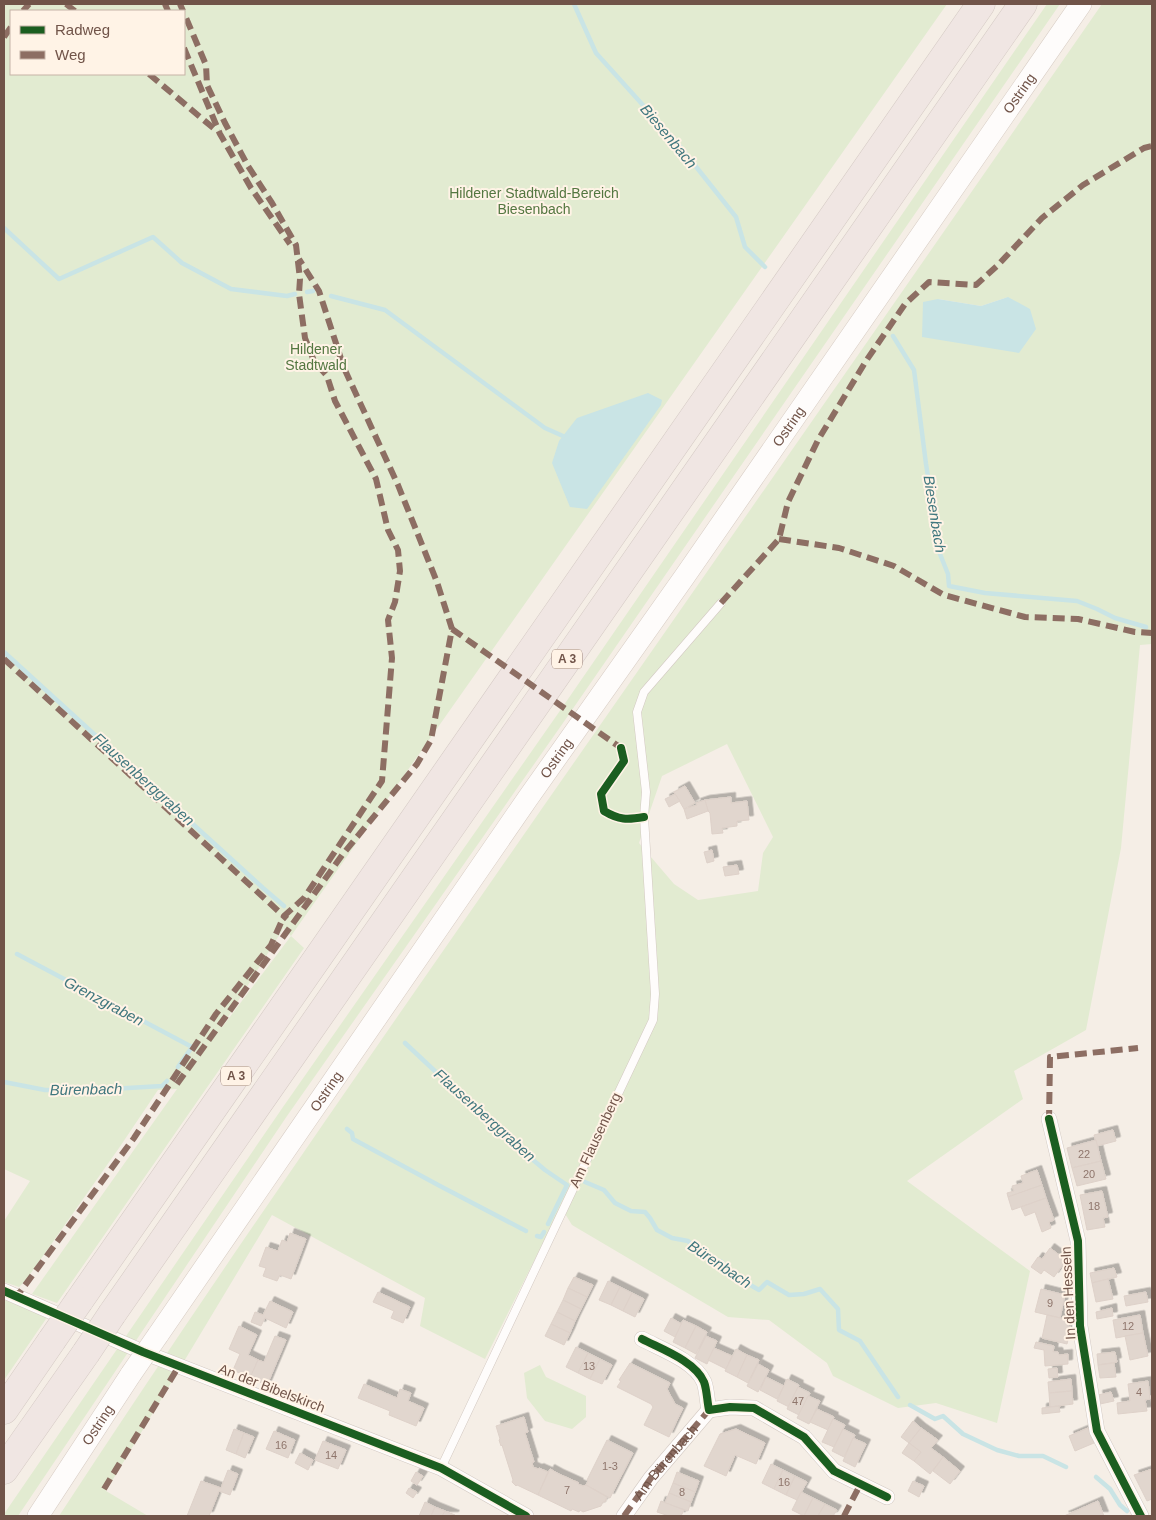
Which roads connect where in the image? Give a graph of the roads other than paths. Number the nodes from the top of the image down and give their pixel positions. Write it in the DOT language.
graph roads {
  1 [pos="981,4"];
  2 [pos="1022,4"];
  3 [pos="1081,4"];
  4 [pos="721,603"];
  5 [pos="1049,1120"];
  6 [pos="4,1291"];
  7 [pos="642,1339"];
  8 [pos="4,1410"];
  9 [pos="709,1410"];
  10 [pos="441,1468"];
  11 [pos="4,1470"];
  12 [pos="887,1497"];
  13 [pos="38,1516"];
  14 [pos="526,1516"];
  15 [pos="624,1516"];
  16 [pos="1141,1516"];
  1 -- 8 [label="highway, A 3, bridge"];
  2 -- 11 [label="highway, A 3, bridge"];
  3 -- 13 [label="main road, Ostring, bridge"];
  4 -- 10 [label="lane, Am Flausenberg"];
  5 -- 16 [label="street, In den Hesseln"];
  6 -- 10 [label="street, An der Bibelskirch"];
  7 -- 9 [label="street"];
  9 -- 12 [label="street"];
  9 -- 15 [label="street, Am Bürenbach"];
  10 -- 14 [label="street, An der Bibelskirch"];
}
